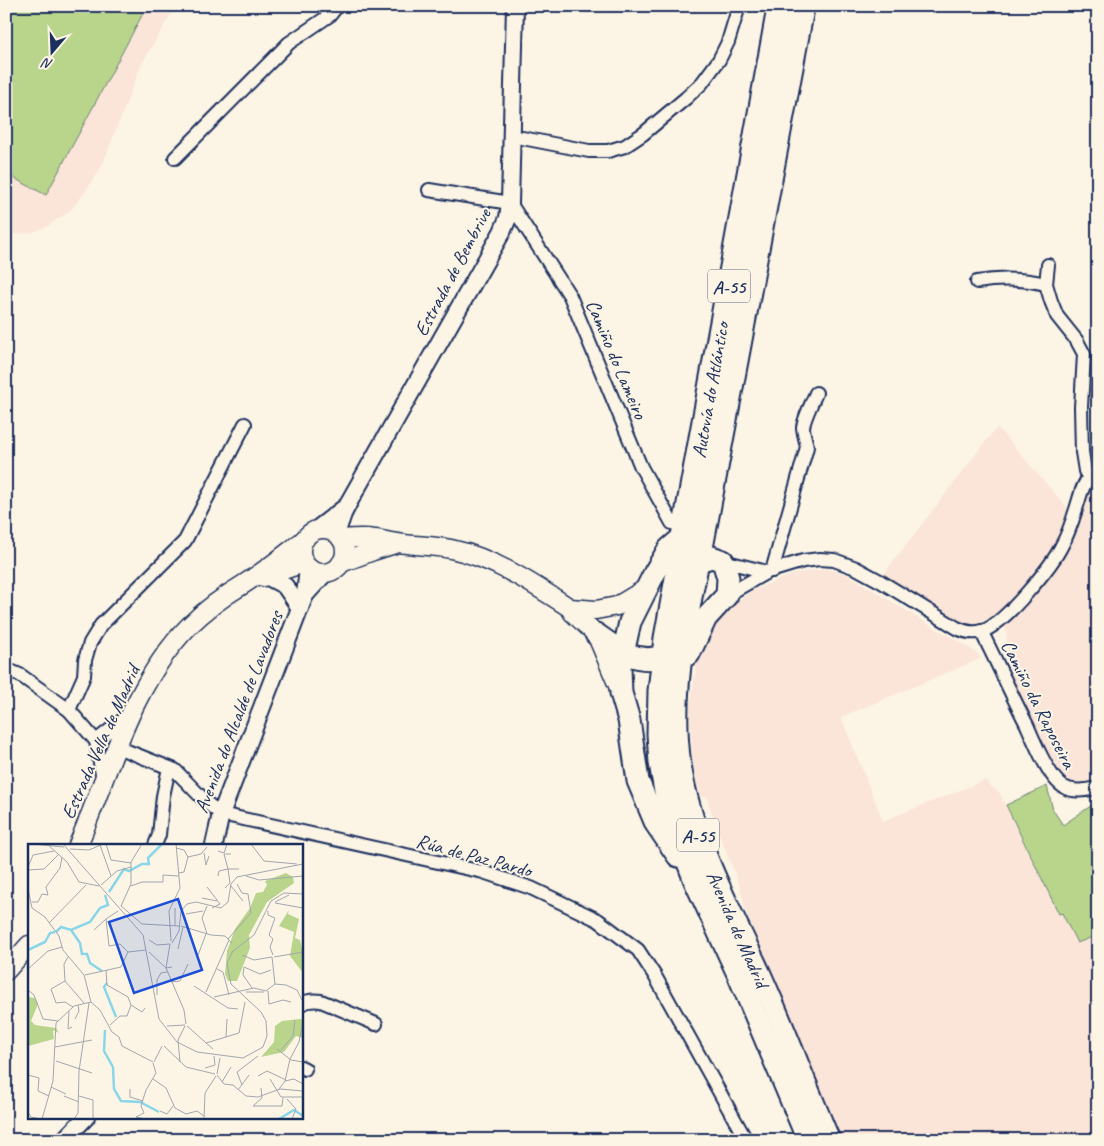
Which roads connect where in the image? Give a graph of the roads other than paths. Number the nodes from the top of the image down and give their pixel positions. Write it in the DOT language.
graph roads {
  1 [pos="337,6"];
  2 [pos="515,6"];
  3 [pos="739,6"];
  4 [pos="780,6"];
  5 [pos="802,6"];
  6 [pos="512,136"];
  7 [pos="175,158"];
  8 [pos="429,190"];
  9 [pos="510,203"];
  10 [pos="1048,265"];
  11 [pos="977,282"];
  12 [pos="1046,284"];
  13 [pos="816,393"];
  14 [pos="245,424"];
  15 [pos="1093,474"];
  16 [pos="345,510"];
  17 [pos="684,533"];
  18 [pos="311,535"];
  19 [pos="339,537"];
  20 [pos="361,538"];
  21 [pos="398,543"];
  22 [pos="723,561"];
  23 [pos="341,562"];
  24 [pos="688,564"];
  25 [pos="306,566"];
  26 [pos="769,572"];
  27 [pos="325,573"];
  28 [pos="259,578"];
  29 [pos="647,588"];
  30 [pos="727,595"];
  31 [pos="302,602"];
  32 [pos="570,608"];
  33 [pos="706,618"];
  34 [pos="981,632"];
  35 [pos="596,634"];
  36 [pos="683,642"];
  37 [pos="623,652"];
  38 [pos="663,656"];
  39 [pos="6,669"];
  40 [pos="678,685"];
  41 [pos="621,693"];
  42 [pos="69,710"];
  43 [pos="132,713"];
  44 [pos="96,741"];
  45 [pos="117,747"];
  46 [pos="169,768"];
  47 [pos="103,782"];
  48 [pos="1098,788"];
  49 [pos="221,814"];
  50 [pos="78,844"];
  51 [pos="156,844"];
  52 [pos="214,844"];
  53 [pos="695,881"];
  54 [pos="28,946"];
  55 [pos="6,971"];
  56 [pos="302,1004"];
  57 [pos="376,1024"];
  58 [pos="85,1118"];
  59 [pos="64,1140"];
  60 [pos="746,1140"];
  61 [pos="808,1140"];
  62 [pos="829,1140"];
  1 -- 7 [label="street"];
  2 -- 6 [label="street, Estrada de Bembrive"];
  3 -- 6 [label="street"];
  4 -- 17 [label="highway, Autovía do Atlántico / A-55"];
  5 -- 24 [label="highway, Autovía do Atlántico / A-55"];
  6 -- 9 [label="street, Estrada de Bembrive"];
  8 -- 9 [label="street"];
  9 -- 16 [label="street, Estrada de Bembrive"];
  9 -- 17 [label="street, Camiño do Lameiro"];
  10 -- 12 [label="street"];
  11 -- 12 [label="street"];
  12 -- 15 [label="street"];
  13 -- 26 [label="street"];
  14 -- 42 [label="street"];
  15 -- 34 [label="street"];
  16 -- 18 [label="street"];
  16 -- 19 [label="street"];
  16 -- 20 [label="street"];
  17 -- 24 [label="highway, Autovía do Atlántico / A-55"];
  17 -- 29 [label="highway"];
  18 -- 19 [label="main road"];
  18 -- 25 [label="main road"];
  18 -- 28 [label="main road, Estrada Vella de Madrid"];
  19 -- 20 [label="main road"];
  19 -- 23 [label="main road"];
  20 -- 21 [label="main road"];
  21 -- 23 [label="main road"];
  21 -- 32 [label="main road"];
  22 -- 24 [label="highway"];
  22 -- 26 [label="street"];
  22 -- 30 [label="highway"];
  23 -- 27 [label="main road"];
  24 -- 29 [label="highway"];
  24 -- 36 [label="highway, Avenida de Madrid / A-55"];
  24 -- 38 [label="highway, Avenida de Madrid / A-55"];
  25 -- 27 [label="main road"];
  25 -- 28 [label="main road, Estrada Vella de Madrid"];
  25 -- 31 [label="street, Avenida do Alcalde de Lavadores"];
  26 -- 30 [label="street"];
  26 -- 34 [label="street"];
  27 -- 31 [label="street, Avenida do Alcalde de Lavadores"];
  28 -- 31 [label="street"];
  28 -- 43 [label="main road, Estrada Vella de Madrid"];
  29 -- 32 [label="main road"];
  29 -- 37 [label="highway"];
  30 -- 33 [label="highway"];
  31 -- 49 [label="street, Avenida do Alcalde de Lavadores"];
  32 -- 35 [label="main road"];
  33 -- 36 [label="highway"];
  33 -- 40 [label="highway"];
  34 -- 48 [label="street, Camiño da Raposeira"];
  35 -- 37 [label="highway"];
  35 -- 41 [label="main road"];
  36 -- 38 [label="highway"];
  36 -- 40 [label="highway, Avenida de Madrid / A-55"];
  37 -- 38 [label="highway"];
  37 -- 41 [label="highway"];
  38 -- 53 [label="highway, Avenida de Madrid / A-55"];
  39 -- 42 [label="street"];
  40 -- 62 [label="highway, Avenida de Madrid / A-55"];
  41 -- 53 [label="highway"];
  42 -- 44 [label="street"];
  43 -- 44 [label="street"];
  43 -- 45 [label="main road, Estrada Vella de Madrid"];
  44 -- 47 [label="street"];
  45 -- 46 [label="street"];
  45 -- 47 [label="main road, Estrada Vella de Madrid"];
  46 -- 49 [label="street"];
  46 -- 51 [label="street"];
  47 -- 50 [label="main road, Estrada Vella de Madrid"];
  49 -- 52 [label="street, Avenida do Alcalde de Lavadores"];
  49 -- 60 [label="street, Rúa de Paz Pardo"];
  53 -- 61 [label="highway, Avenida de Madrid / A-55"];
  54 -- 55 [label="main road"];
  56 -- 57 [label="street"];
  58 -- 59 [label="street"];
}
